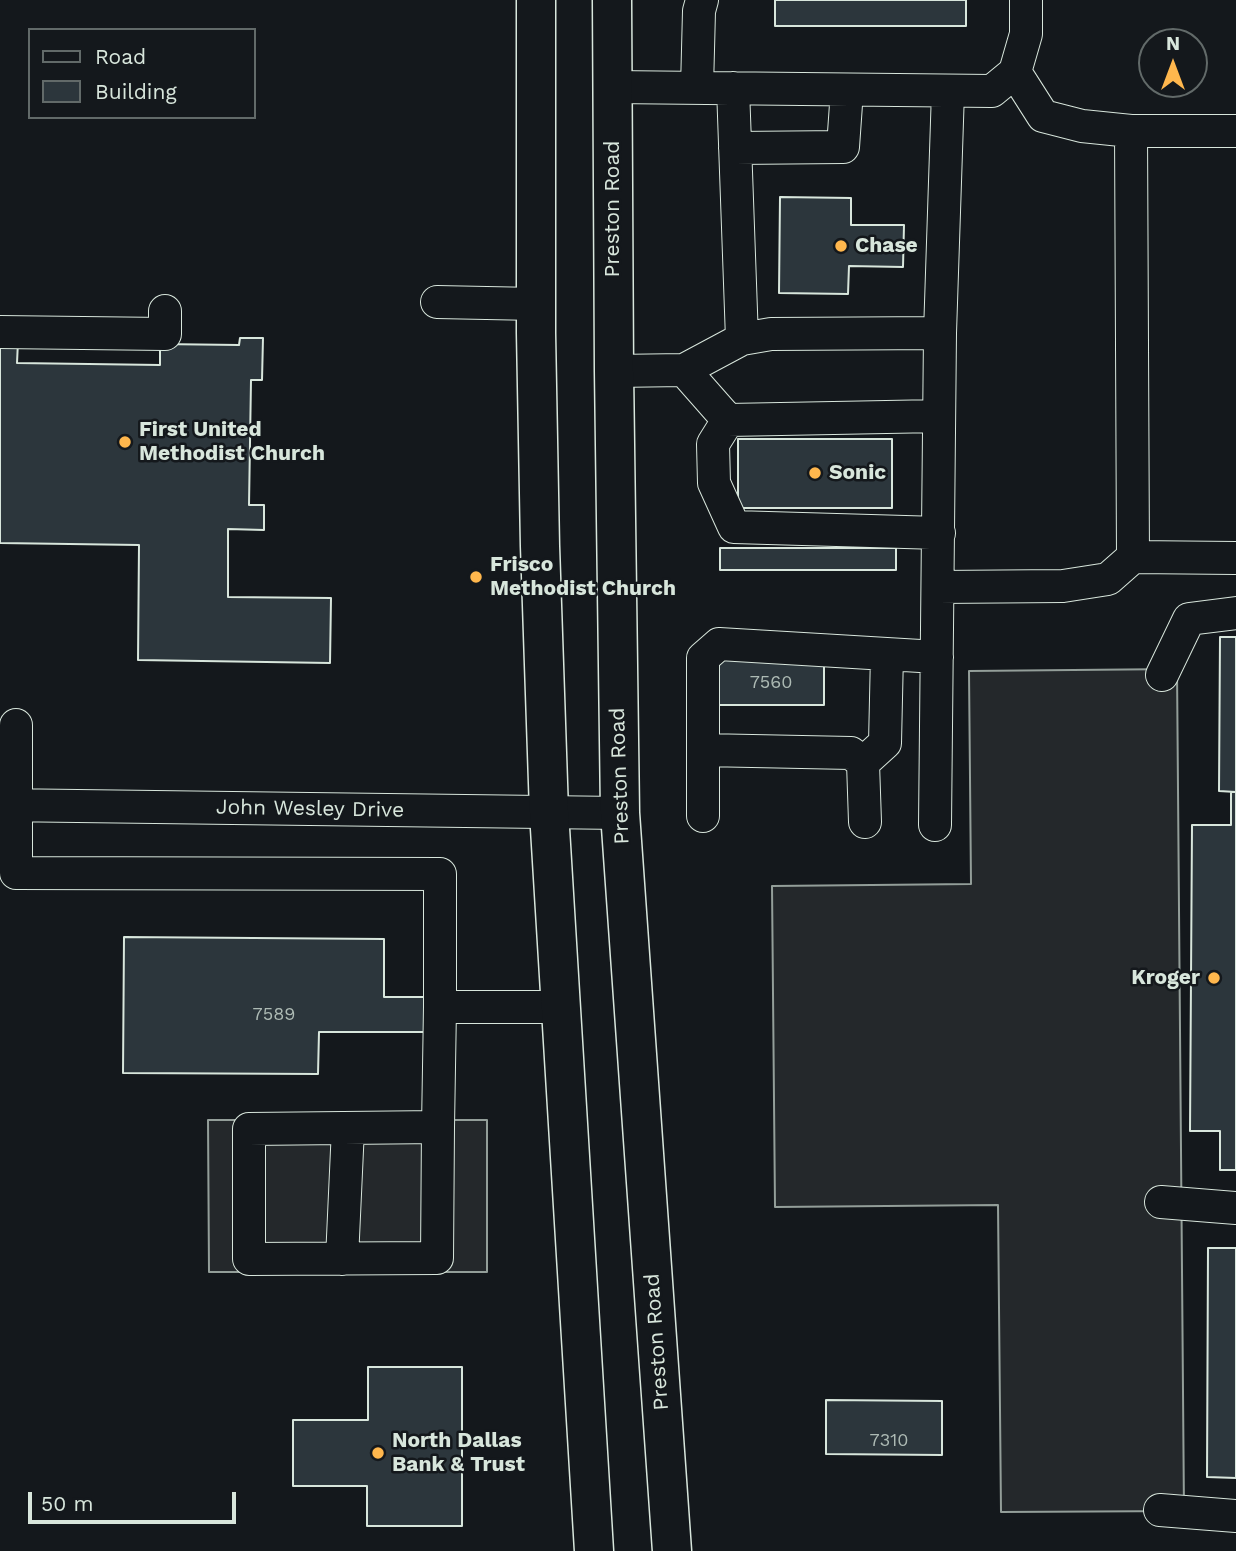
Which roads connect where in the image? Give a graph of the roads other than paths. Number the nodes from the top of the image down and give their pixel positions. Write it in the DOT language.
graph roads {
  1 [pos="536,0"];
  2 [pos="612,0"];
  3 [pos="702,0"];
  4 [pos="1026,0"];
  5 [pos="1015,72"];
  6 [pos="612,88"];
  7 [pos="696,88"];
  8 [pos="733,88"];
  9 [pos="847,90"];
  10 [pos="948,91"];
  11 [pos="1131,131"];
  12 [pos="1236,131"];
  13 [pos="735,148"];
  14 [pos="437,302"];
  15 [pos="536,304"];
  16 [pos="165,311"];
  17 [pos="0,332"];
  18 [pos="940,333"];
  19 [pos="741,339"];
  20 [pos="684,370"];
  21 [pos="614,371"];
  22 [pos="939,416"];
  23 [pos="728,420"];
  24 [pos="939,533"];
  25 [pos="1133,557"];
  26 [pos="1236,558"];
  27 [pos="938,587"];
  28 [pos="1236,613"];
  29 [pos="887,654"];
  30 [pos="937,657"];
  31 [pos="1162,675"];
  32 [pos="16,725"];
  33 [pos="703,750"];
  34 [pos="874,753"];
  35 [pos="8,805"];
  36 [pos="549,812"];
  37 [pos="620,813"];
  38 [pos="703,816"];
  39 [pos="865,822"];
  40 [pos="935,825"];
  41 [pos="440,1007"];
  42 [pos="560,1007"];
  43 [pos="438,1126"];
  44 [pos="348,1128"];
  45 [pos="1161,1202"];
  46 [pos="1236,1209"];
  47 [pos="342,1259"];
  48 [pos="1160,1510"];
  49 [pos="1236,1516"];
  50 [pos="594,1551"];
  51 [pos="672,1551"];
  1 -- 15 [label="main road"];
  2 -- 6 [label="main road, Preston Road"];
  3 -- 7 [label="street"];
  4 -- 5 [label="street"];
  5 -- 10 [label="street"];
  5 -- 11 [label="street"];
  6 -- 7 [label="street"];
  6 -- 21 [label="main road, Preston Road"];
  7 -- 8 [label="street"];
  8 -- 9 [label="street"];
  8 -- 13 [label="street"];
  9 -- 10 [label="street"];
  9 -- 13 [label="street"];
  10 -- 18 [label="street"];
  11 -- 12 [label="street"];
  11 -- 25 [label="street"];
  13 -- 19 [label="street"];
  14 -- 15 [label="street"];
  15 -- 36 [label="main road"];
  16 -- 17 [label="street"];
  18 -- 19 [label="street"];
  18 -- 22 [label="street"];
  19 -- 20 [label="street"];
  20 -- 21 [label="street"];
  20 -- 23 [label="street"];
  21 -- 37 [label="main road, Preston Road"];
  22 -- 23 [label="street"];
  22 -- 24 [label="street"];
  23 -- 24 [label="street"];
  24 -- 27 [label="street"];
  25 -- 26 [label="street"];
  25 -- 27 [label="street"];
  27 -- 30 [label="street"];
  28 -- 31 [label="street"];
  29 -- 30 [label="street"];
  29 -- 33 [label="street"];
  29 -- 34 [label="street"];
  30 -- 40 [label="street"];
  32 -- 35 [label="street"];
  33 -- 34 [label="street"];
  33 -- 38 [label="street"];
  34 -- 39 [label="street"];
  35 -- 36 [label="street, John Wesley Drive"];
  35 -- 41 [label="street"];
  36 -- 37 [label="street, John Wesley Drive"];
  36 -- 42 [label="main road"];
  37 -- 51 [label="main road, Preston Road"];
  41 -- 42 [label="street"];
  41 -- 43 [label="street"];
  42 -- 50 [label="main road"];
  43 -- 44 [label="street"];
  43 -- 47 [label="street"];
  44 -- 47 [label="street"];
  44 -- 47 [label="street"];
  45 -- 46 [label="street"];
  48 -- 49 [label="street"];
}
